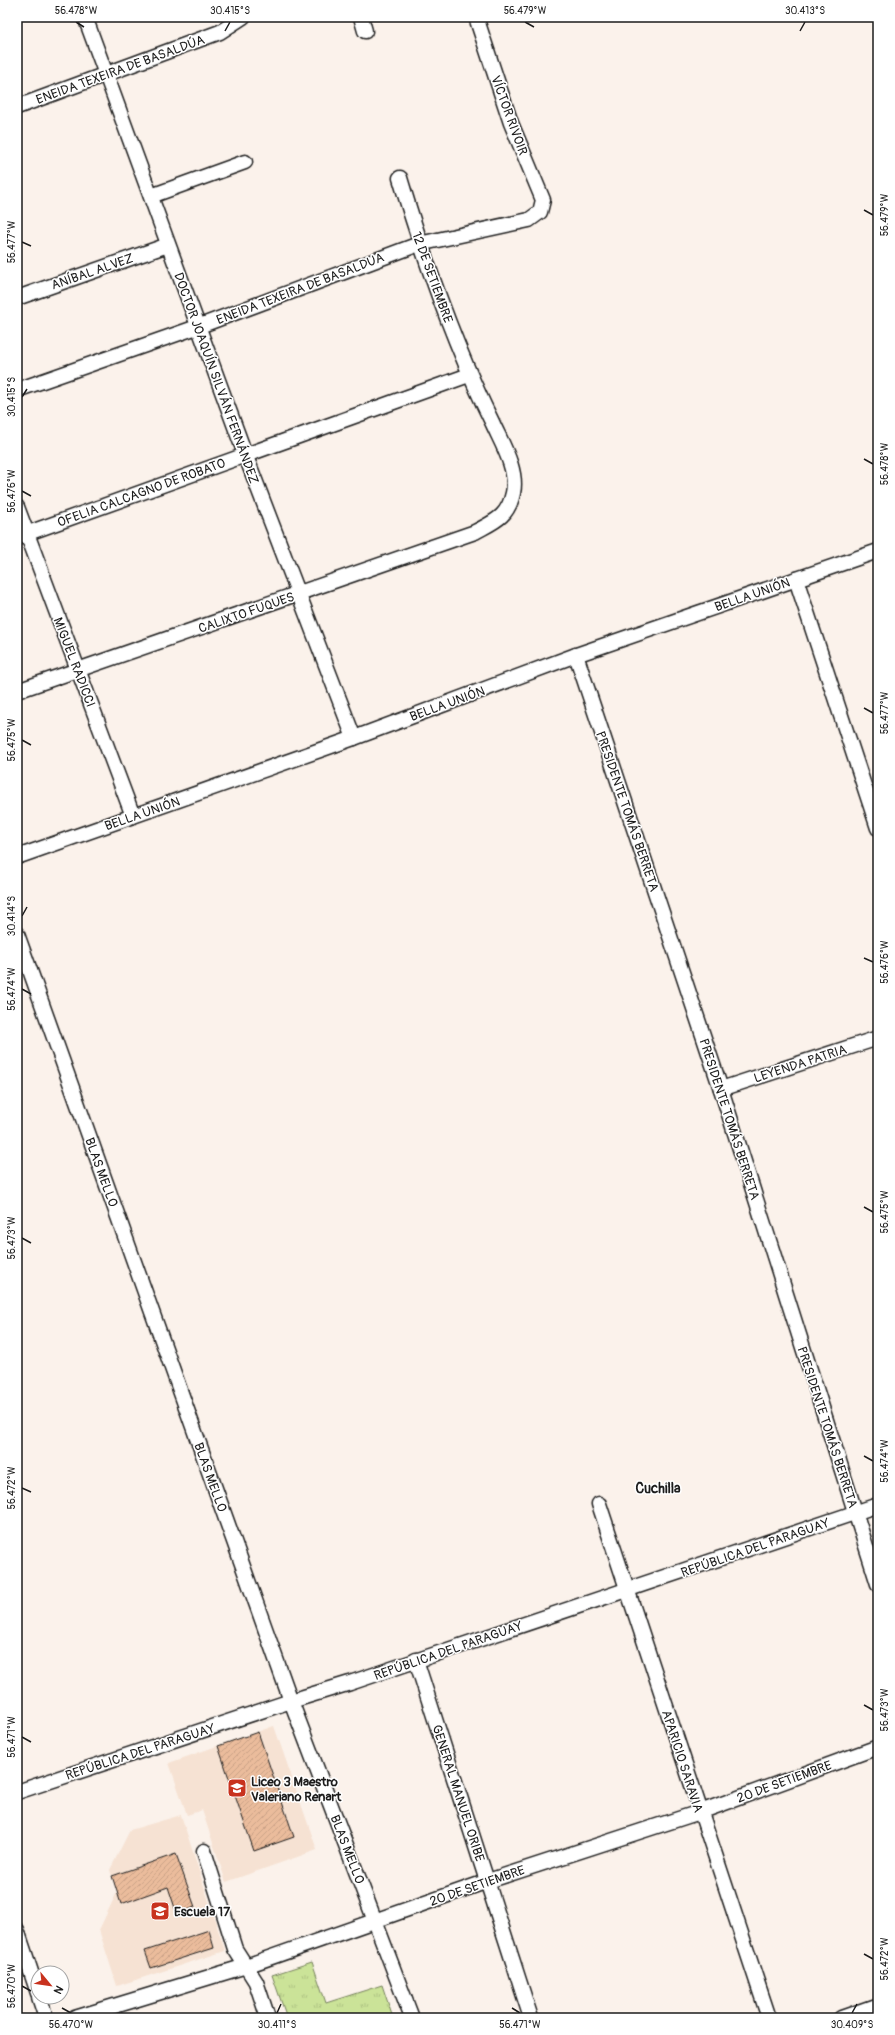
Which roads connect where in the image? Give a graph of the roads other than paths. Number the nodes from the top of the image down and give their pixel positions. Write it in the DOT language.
graph roads {
  1 [pos="85,17"];
  2 [pos="243,17"];
  3 [pos="361,17"];
  4 [pos="476,17"];
  5 [pos="365,31"];
  6 [pos="106,76"];
  7 [pos="17,107"];
  8 [pos="245,162"];
  9 [pos="400,178"];
  10 [pos="151,196"];
  11 [pos="540,212"];
  12 [pos="419,244"];
  13 [pos="168,245"];
  14 [pos="17,298"];
  15 [pos="197,327"];
  16 [pos="469,375"];
  17 [pos="17,390"];
  18 [pos="245,454"];
  19 [pos="17,507"];
  20 [pos="475,532"];
  21 [pos="22,535"];
  22 [pos="878,551"];
  23 [pos="796,579"];
  24 [pos="299,594"];
  25 [pos="576,655"];
  26 [pos="78,670"];
  27 [pos="17,690"];
  28 [pos="354,738"];
  29 [pos="133,816"];
  30 [pos="878,828"];
  31 [pos="17,857"];
  32 [pos="17,934"];
  33 [pos="878,1038"];
  34 [pos="722,1089"];
  35 [pos="599,1504"];
  36 [pos="878,1505"];
  37 [pos="855,1513"];
  38 [pos="878,1584"];
  39 [pos="627,1591"];
  40 [pos="416,1660"];
  41 [pos="291,1701"];
  42 [pos="878,1747"];
  43 [pos="17,1792"];
  44 [pos="700,1812"];
  45 [pos="204,1851"];
  46 [pos="488,1881"];
  47 [pos="375,1920"];
  48 [pos="17,1930"];
  49 [pos="246,1966"];
  50 [pos="30,1969"];
  51 [pos="42,2005"];
  52 [pos="878,2006"];
  53 [pos="46,2018"];
  54 [pos="75,2018"];
  55 [pos="268,2018"];
  56 [pos="412,2018"];
  57 [pos="531,2018"];
  58 [pos="769,2018"];
  59 [pos="841,2018"];
  1 -- 6 [label="street, DOCTOR JOAQUÍN SILVÁN FERNÁNDEZ"];
  2 -- 6 [label="street, ENEIDA TEXEIRA DE BASALDÚA"];
  3 -- 5 [label="street"];
  4 -- 11 [label="street, VÍCTOR RIVOIR"];
  6 -- 7 [label="street, ENEIDA TEXEIRA DE BASALDÚA"];
  6 -- 10 [label="street, DOCTOR JOAQUÍN SILVÁN FERNÁNDEZ"];
  8 -- 10 [label="street"];
  9 -- 12 [label="street, 12 DE SETIEMBRE"];
  10 -- 13 [label="street, DOCTOR JOAQUÍN SILVÁN FERNÁNDEZ"];
  11 -- 12 [label="street, ENEIDA TEXEIRA DE BASALDUA"];
  12 -- 15 [label="street, ENEIDA TEXEIRA DE BASALDUA"];
  12 -- 16 [label="street, 12 DE SETIEMBRE"];
  13 -- 14 [label="street, ANÍBAL ALVEZ"];
  13 -- 15 [label="street, DOCTOR JOAQUÍN SILVÁN FERNÁNDEZ"];
  15 -- 17 [label="street, ENEIDA TEXEIRA DE BASALDUA"];
  15 -- 18 [label="street, DOCTOR JOAQUÍN SILVÁN FERNÁNDEZ"];
  16 -- 18 [label="street, OFELIA CALCAGNO DE ROBATO"];
  16 -- 20 [label="street, 12 DE SETIEMBRE"];
  18 -- 21 [label="street, OFELIA CALCAGNO DE ROBATO"];
  18 -- 24 [label="street, DOCTOR JOAQUÍN SILVÁN FERNÁNDEZ"];
  19 -- 21 [label="street, MIGUEL RADICCI"];
  20 -- 24 [label="street, CALIXTO FUQUES"];
  21 -- 26 [label="street, MIGUEL RADICCI"];
  22 -- 23 [label="street, BELLA UNIÓN"];
  23 -- 25 [label="street, BELLA UNIÓN"];
  23 -- 30 [label="street"];
  24 -- 26 [label="street, CALIXTO FUQUES"];
  24 -- 28 [label="street, DOCTOR JOAQUÍN SILVÁN FERNÁNDEZ"];
  25 -- 28 [label="street, BELLA UNIÓN"];
  25 -- 34 [label="street, PRESIDENTE TOMÁS BERRETA"];
  26 -- 27 [label="street, CALIXTO FUQUES"];
  26 -- 29 [label="street, MIGUEL RADICCI"];
  28 -- 29 [label="street, BELLA UNIÓN"];
  29 -- 31 [label="street, BELLA UNIÓN"];
  32 -- 41 [label="street, BLAS MELLO"];
  33 -- 34 [label="street, LEYENDA PATRIA"];
  34 -- 37 [label="street, PRESIDENTE TOMÁS BERRETA"];
  35 -- 39 [label="street, APARICIO SARAVIA"];
  36 -- 37 [label="street, REPÚBLICA DEL PARAGUAY"];
  37 -- 38 [label="street, PRESIDENTE TOMÁS BERRETA"];
  37 -- 39 [label="street, REPÚBLICA DEL PARAGUAY"];
  39 -- 40 [label="street, REPÚBLICA DEL PARAGUAY"];
  39 -- 44 [label="street, APARICIO SARAVIA"];
  40 -- 41 [label="street, REPÚBLICA DEL PARAGUAY"];
  40 -- 46 [label="street, GENERAL MANUEL ORIBE"];
  41 -- 43 [label="street, REPÚBLICA DEL PARAGUAY"];
  41 -- 47 [label="street, BLAS MELLO"];
  42 -- 44 [label="street, 20 DE SETIEMBRE"];
  44 -- 46 [label="street, 20 DE SETIEMBRE"];
  44 -- 58 [label="street, APARICIO SARAVIA"];
  45 -- 49 [label="street"];
  46 -- 47 [label="street, 20 DE SETIEMBRE"];
  46 -- 57 [label="street, GENERAL MANUEL ORIBE"];
  47 -- 49 [label="street, 20 DE SETIEMBRE"];
  47 -- 56 [label="street, BLAS MELLO"];
  48 -- 50 [label="street"];
  49 -- 54 [label="street, 20 DE SETIEMBRE"];
  49 -- 55 [label="street"];
  51 -- 53 [label="street"];
  52 -- 59 [label="street"];
}
